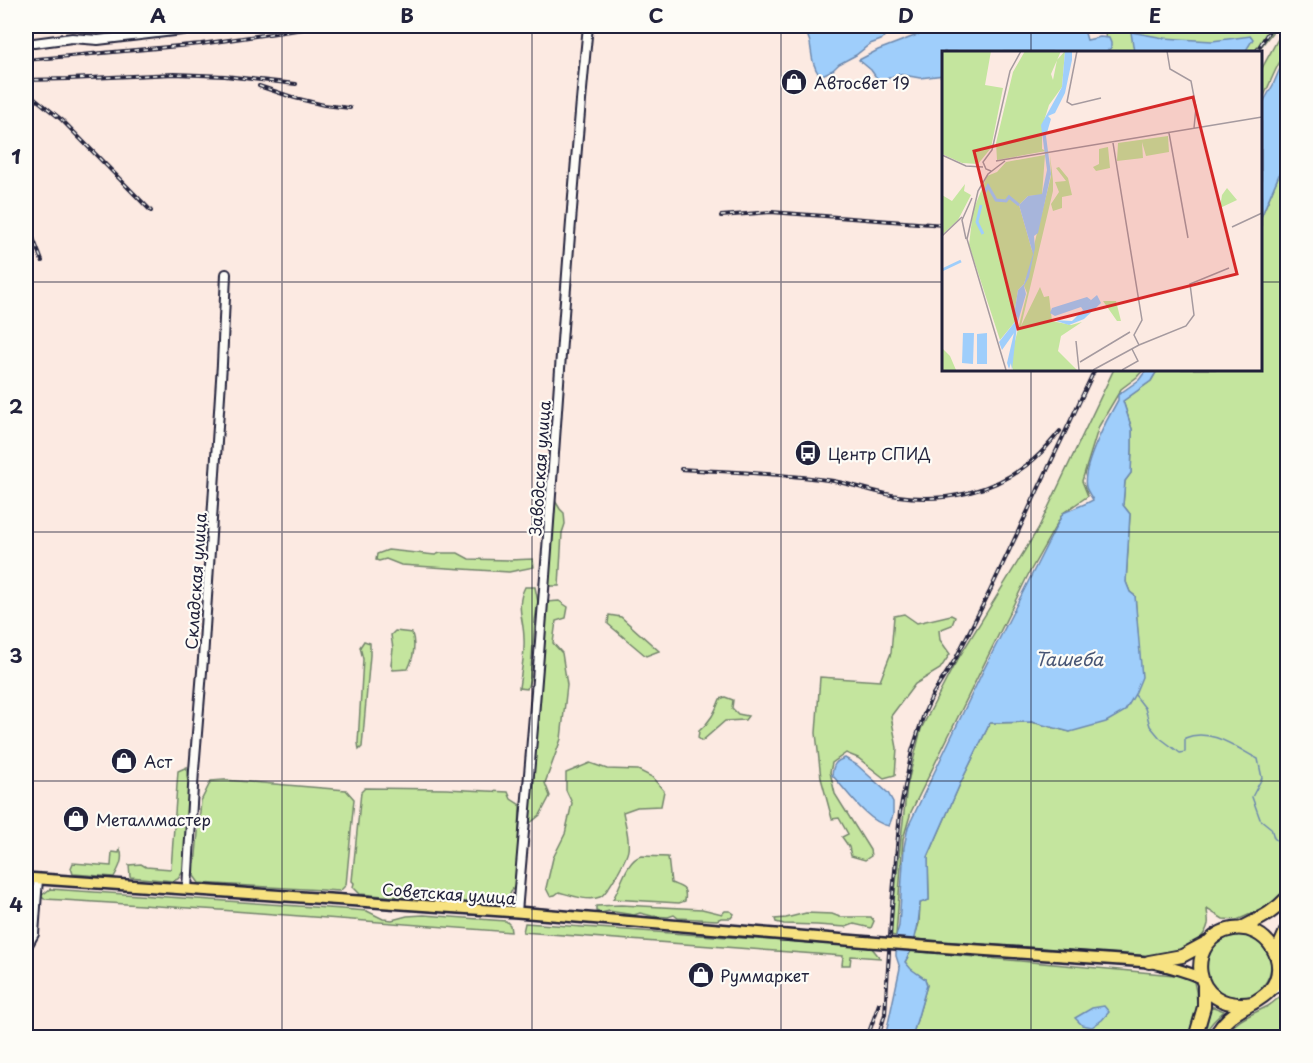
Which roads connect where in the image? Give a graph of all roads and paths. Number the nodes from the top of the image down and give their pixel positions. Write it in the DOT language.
graph roads {
  1 [pos="207,26"];
  2 [pos="588,26"];
  3 [pos="34,43"];
  4 [pos="226,274"];
  5 [pos="26,879"];
  6 [pos="38,879"];
  7 [pos="187,889"];
  8 [pos="1287,897"];
  9 [pos="517,912"];
  10 [pos="1287,927"];
  11 [pos="1242,928"];
  12 [pos="1209,942"];
  13 [pos="26,948"];
  14 [pos="1280,958"];
  15 [pos="1149,962"];
  16 [pos="1202,982"];
  17 [pos="1287,982"];
  18 [pos="1268,993"];
  19 [pos="1253,1003"];
  20 [pos="1195,1038"];
  21 [pos="1214,1038"];
  1 -- 3 [label="street"];
  2 -- 9 [label="street, Заводская улица"];
  4 -- 7 [label="street, Складская улица"];
  5 -- 6 [label="main road, Советская улица"];
  6 -- 7 [label="main road, Советская улица"];
  6 -- 13 [label="street"];
  7 -- 9 [label="main road, Советская улица"];
  8 -- 11 [label="highway"];
  9 -- 15 [label="main road, Советская улица, bridge"];
  10 -- 14 [label="highway"];
  11 -- 12 [label="highway"];
  11 -- 14 [label="highway"];
  12 -- 15 [label="highway"];
  12 -- 16 [label="highway"];
  14 -- 18 [label="highway"];
  15 -- 16 [label="main road, Советская улица"];
  16 -- 19 [label="highway"];
  16 -- 20 [label="highway"];
  17 -- 18 [label="street"];
  18 -- 19 [label="highway"];
  19 -- 21 [label="highway"];
}
